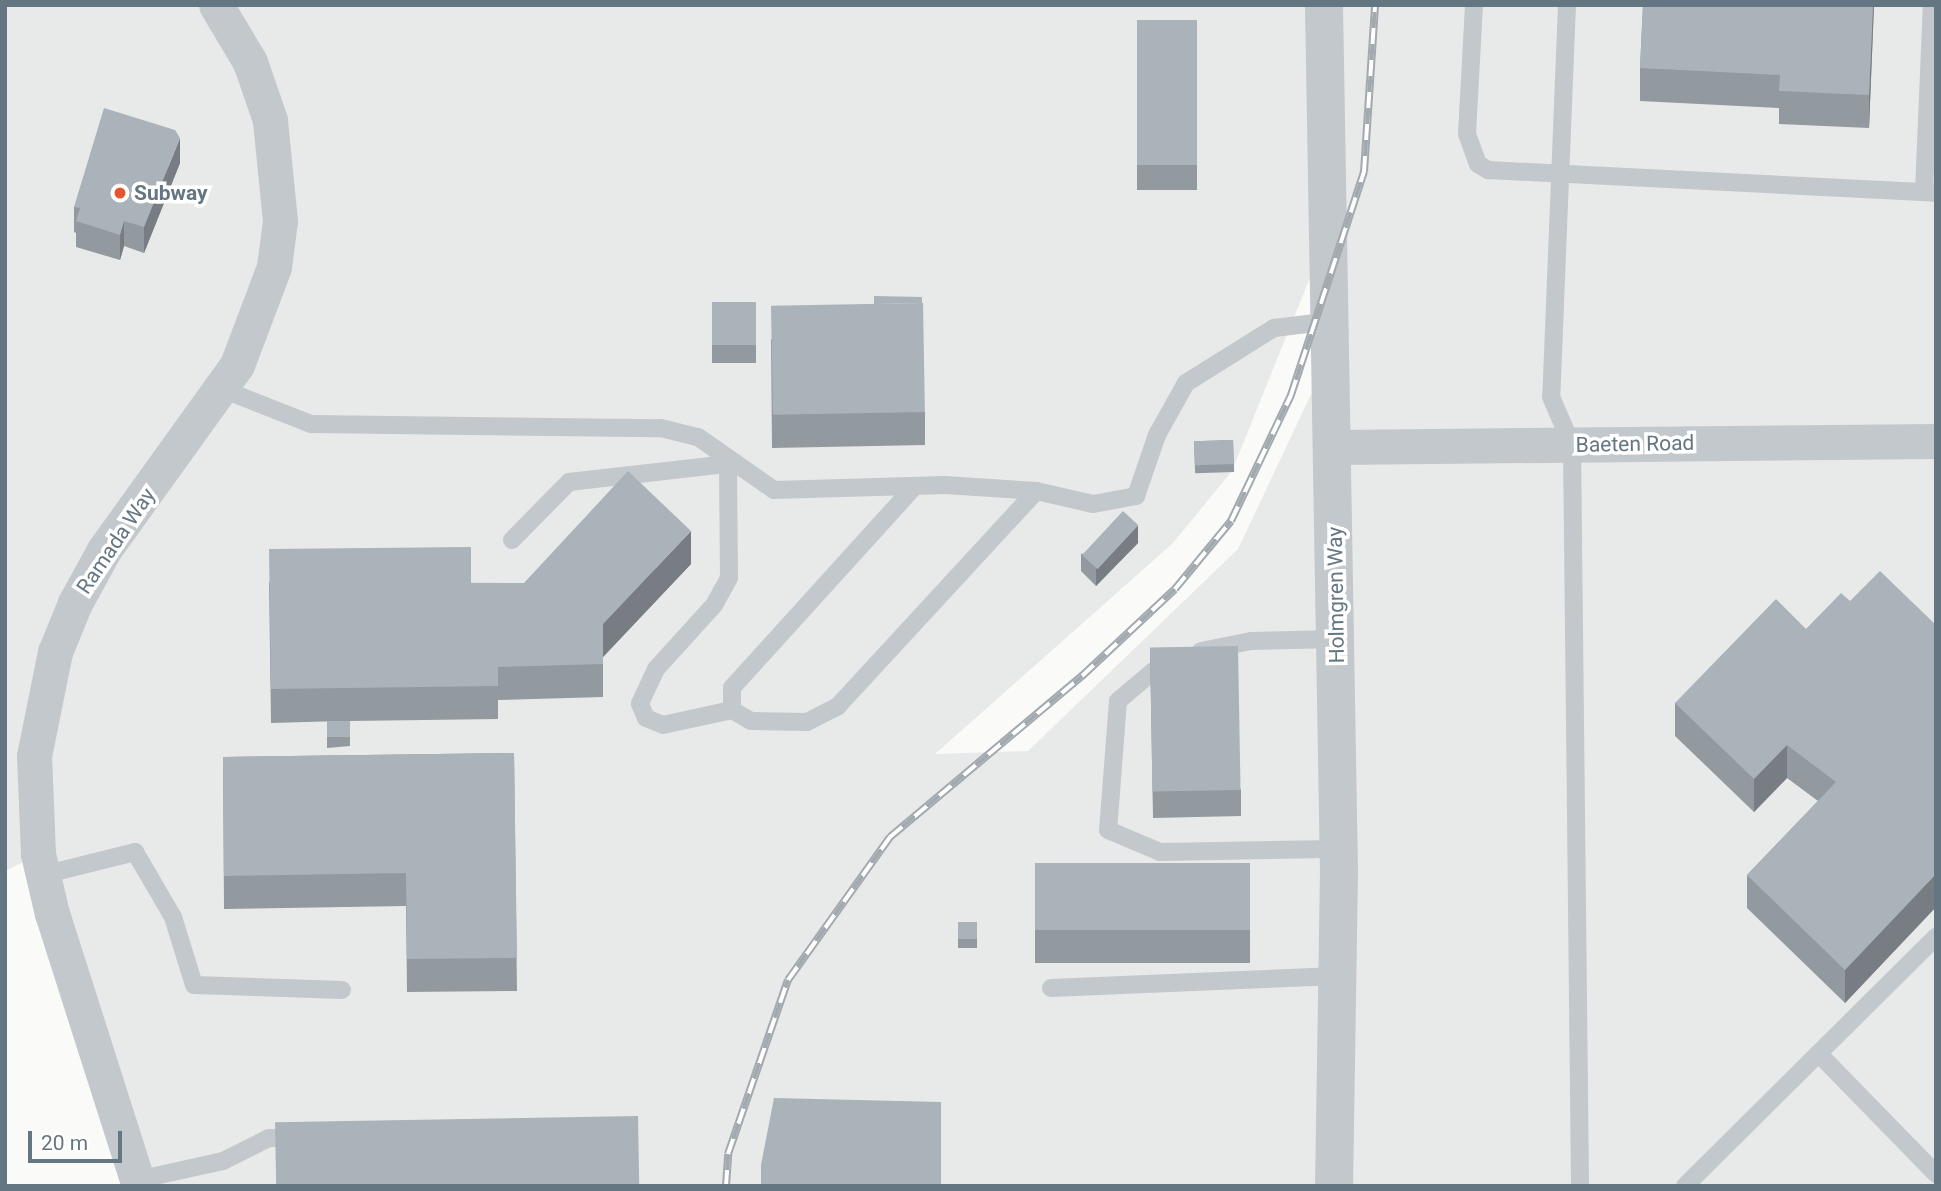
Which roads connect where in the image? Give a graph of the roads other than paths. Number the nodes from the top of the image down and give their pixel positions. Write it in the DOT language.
graph roads {
  1 [pos="216,5"];
  2 [pos="1324,5"];
  3 [pos="1474,5"];
  4 [pos="1567,5"];
  5 [pos="1932,5"];
  6 [pos="1560,175"];
  7 [pos="1930,193"];
  8 [pos="1333,321"];
  9 [pos="222,389"];
  10 [pos="1936,441"];
  11 [pos="1572,444"];
  12 [pos="1335,447"];
  13 [pos="728,464"];
  14 [pos="914,487"];
  15 [pos="1036,491"];
  16 [pos="512,540"];
  17 [pos="1337,639"];
  18 [pos="732,710"];
  19 [pos="1339,849"];
  20 [pos="43,875"];
  21 [pos="1936,937"];
  22 [pos="1338,976"];
  23 [pos="1051,988"];
  24 [pos="342,990"];
  25 [pos="1819,1054"];
  26 [pos="318,1137"];
  27 [pos="1936,1174"];
  28 [pos="138,1183"];
  29 [pos="1334,1186"];
  30 [pos="1580,1186"];
  31 [pos="1685,1186"];
  1 -- 9 [label="street, Ramada Way"];
  2 -- 8 [label="street, Holmgren Way"];
  3 -- 6 [label="lane"];
  4 -- 6 [label="lane"];
  5 -- 7 [label="lane"];
  6 -- 7 [label="lane"];
  6 -- 11 [label="lane"];
  8 -- 12 [label="street, Holmgren Way"];
  8 -- 15 [label="lane"];
  9 -- 13 [label="lane"];
  9 -- 20 [label="street, Ramada Way"];
  10 -- 11 [label="street, Baeten Road"];
  11 -- 12 [label="street, Baeten Road"];
  11 -- 30 [label="lane"];
  12 -- 17 [label="street, Holmgren Way"];
  13 -- 14 [label="lane"];
  13 -- 16 [label="lane"];
  13 -- 18 [label="lane"];
  14 -- 15 [label="lane"];
  14 -- 18 [label="lane"];
  15 -- 18 [label="lane"];
  17 -- 19 [label="street, Holmgren Way"];
  17 -- 19 [label="lane"];
  19 -- 22 [label="street, Holmgren Way"];
  20 -- 24 [label="lane"];
  20 -- 28 [label="street, Ramada Way"];
  21 -- 25 [label="lane"];
  22 -- 23 [label="lane"];
  22 -- 29 [label="street, Holmgren Way"];
  25 -- 27 [label="lane"];
  25 -- 31 [label="lane"];
  26 -- 28 [label="lane"];
}
